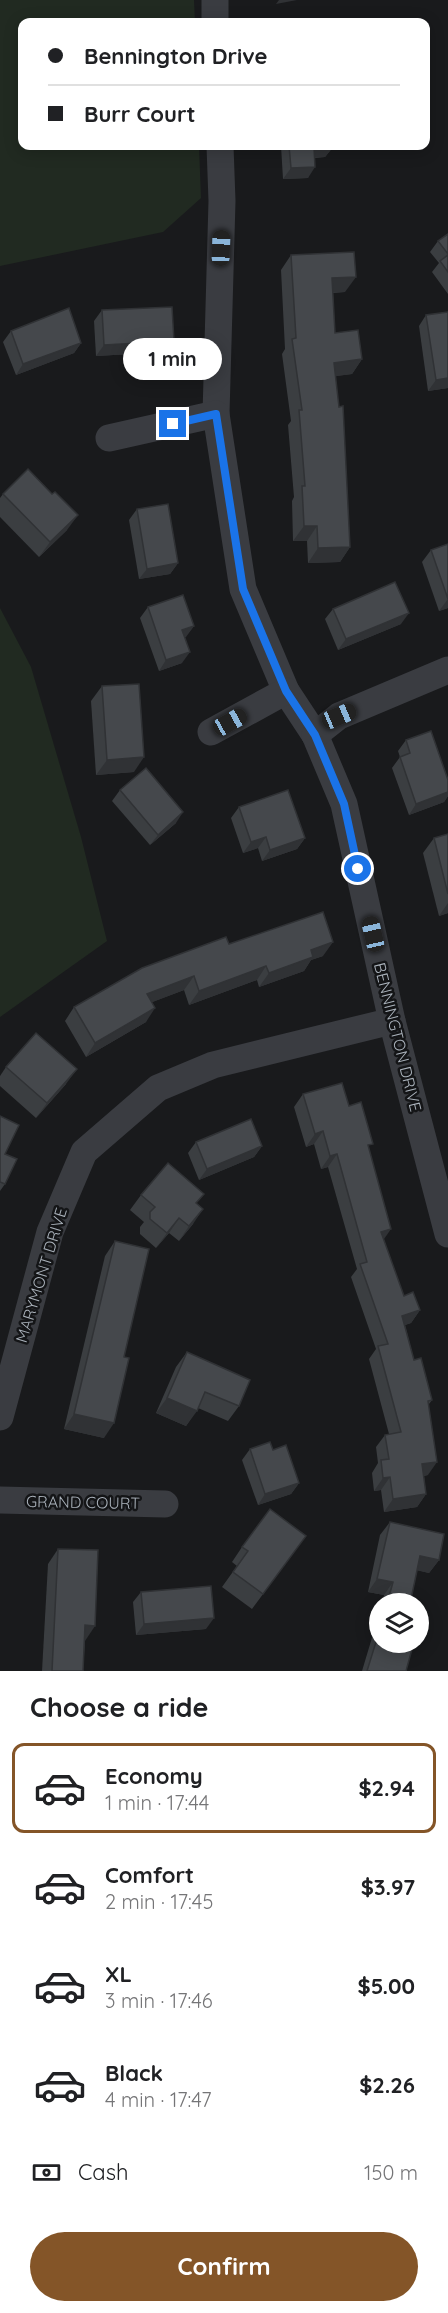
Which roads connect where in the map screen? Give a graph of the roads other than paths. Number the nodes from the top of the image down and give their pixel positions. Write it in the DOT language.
graph roads {
  1 [pos="214,0"];
  2 [pos="215,18"];
  3 [pos="220,150"];
  4 [pos="216,414"];
  5 [pos="109,438"];
  6 [pos="448,670"];
  7 [pos="286,691"];
  8 [pos="211,732"];
  9 [pos="315,735"];
  10 [pos="392,1021"];
  11 [pos="448,1234"];
  12 [pos="0,1417"];
  13 [pos="0,1500"];
  14 [pos="165,1504"];
  1 -- 2 [label="street"];
  3 -- 4 [label="street, BENNINGTON DRIVE"];
  4 -- 5 [label="street"];
  4 -- 7 [label="street, BENNINGTON DRIVE"];
  6 -- 9 [label="street"];
  7 -- 8 [label="street"];
  7 -- 9 [label="street, BENNINGTON DRIVE"];
  9 -- 10 [label="street, BENNINGTON DRIVE"];
  10 -- 11 [label="street, BENNINGTON DRIVE"];
  10 -- 12 [label="street, MARYMONT DRIVE"];
  13 -- 14 [label="street, GRAND COURT"];
}
